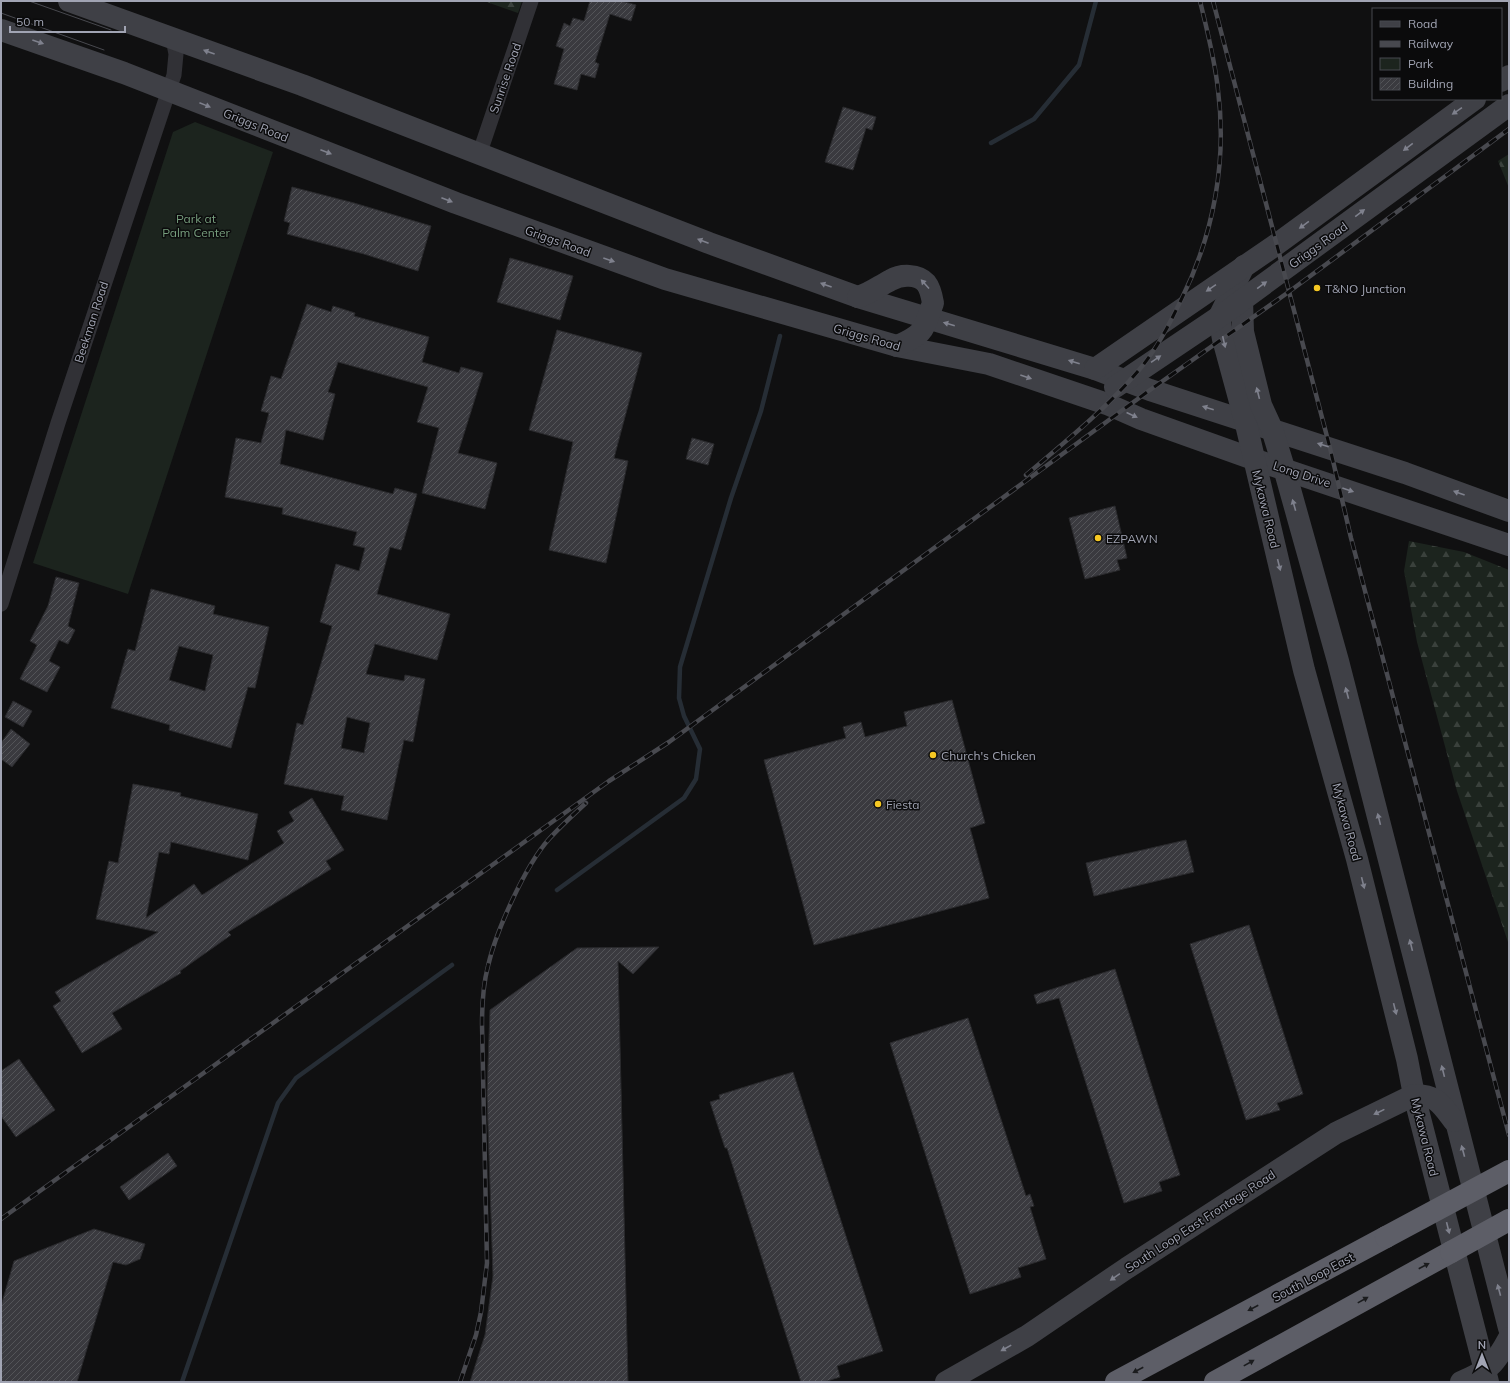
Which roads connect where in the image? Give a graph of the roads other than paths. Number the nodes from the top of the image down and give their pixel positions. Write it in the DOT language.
graph roads {
  1 [pos="69,1"];
  2 [pos="531,1"];
  3 [pos="96,6"];
  4 [pos="1,30"];
  5 [pos="173,39"];
  6 [pos="169,90"];
  7 [pos="1474,100"];
  8 [pos="1509,105"];
  9 [pos="479,155"];
  10 [pos="1244,266"];
  11 [pos="858,297"];
  12 [pos="1242,300"];
  13 [pos="1220,317"];
  14 [pos="928,318"];
  15 [pos="897,346"];
  16 [pos="1095,369"];
  17 [pos="1123,381"];
  18 [pos="1096,400"];
  19 [pos="1245,420"];
  20 [pos="1272,429"];
  21 [pos="1253,459"];
  22 [pos="1284,468"];
  23 [pos="1502,509"];
  24 [pos="1484,536"];
  25 [pos="1509,545"];
  26 [pos="5,574"];
  27 [pos="1,604"];
  28 [pos="1338,661"];
  29 [pos="1304,670"];
  30 [pos="1360,746"];
  31 [pos="1328,754"];
  32 [pos="1414,1095"];
  33 [pos="1456,1123"];
  34 [pos="1509,1171"];
  35 [pos="1509,1220"];
  36 [pos="1509,1233"];
  37 [pos="1451,1252"];
  38 [pos="1509,1328"];
  39 [pos="1509,1338"];
  40 [pos="1487,1377"];
  41 [pos="946,1382"];
  42 [pos="1116,1382"];
  43 [pos="1215,1382"];
  44 [pos="1461,1382"];
  1 -- 3 [label="main road"];
  2 -- 9 [label="street, Sunrise Road"];
  3 -- 5 [label="main road"];
  4 -- 6 [label="main road, Griggs Road, one-way"];
  5 -- 6 [label="street, Beekman Road"];
  9 -- 5 [label="main road, one-way"];
  6 -- 15 [label="main road, Griggs Road, one-way"];
  6 -- 26 [label="street, Beekman Road"];
  7 -- 10 [label="main road, Griggs Road, one-way"];
  12 -- 8 [label="main road, Griggs Road, one-way"];
  11 -- 9 [label="main road, one-way"];
  10 -- 13 [label="main road"];
  10 -- 16 [label="main road, Griggs Road, one-way"];
  11 -- 14 [label="main road"];
  14 -- 11 [label="main road, one-way"];
  12 -- 13 [label="main road, Griggs Road"];
  20 -- 12 [label="main road, one-way"];
  17 -- 13 [label="main road, Griggs Road, one-way"];
  13 -- 19 [label="main road, Mykawa Road, one-way"];
  14 -- 15 [label="main road"];
  16 -- 14 [label="main road, one-way"];
  15 -- 18 [label="main road, Griggs Road, one-way"];
  16 -- 17 [label="main road"];
  17 -- 18 [label="main road, Griggs Road"];
  19 -- 17 [label="main road, one-way"];
  18 -- 21 [label="main road, Long Drive, one-way"];
  19 -- 20 [label="main road"];
  19 -- 21 [label="main road, Mykawa Road"];
  20 -- 22 [label="main road"];
  23 -- 20 [label="main road, one-way"];
  21 -- 22 [label="main road, Long Drive"];
  21 -- 29 [label="main road, Mykawa Road, one-way"];
  22 -- 24 [label="main road, Long Drive, one-way"];
  28 -- 22 [label="main road, one-way"];
  23 -- 24 [label="main road"];
  24 -- 25 [label="main road, Long Drive"];
  26 -- 27 [label="street, Beekman Road"];
  28 -- 29 [label="main road"];
  30 -- 28 [label="main road, one-way"];
  29 -- 31 [label="main road, Mykawa Road"];
  30 -- 31 [label="main road"];
  33 -- 30 [label="main road, one-way"];
  31 -- 32 [label="main road, Mykawa Road, one-way"];
  32 -- 33 [label="main road"];
  32 -- 40 [label="main road, Mykawa Road, one-way"];
  32 -- 41 [label="main road, South Loop East Frontage Road, one-way"];
  38 -- 33 [label="main road, one-way"];
  34 -- 42 [label="highway, South Loop East, one-way, bridge"];
  35 -- 37 [label="highway, bridge"];
  36 -- 37 [label="highway, bridge"];
  43 -- 37 [label="highway, one-way"];
  39 -- 40 [label="main road"];
  40 -- 44 [label="main road"];
}
